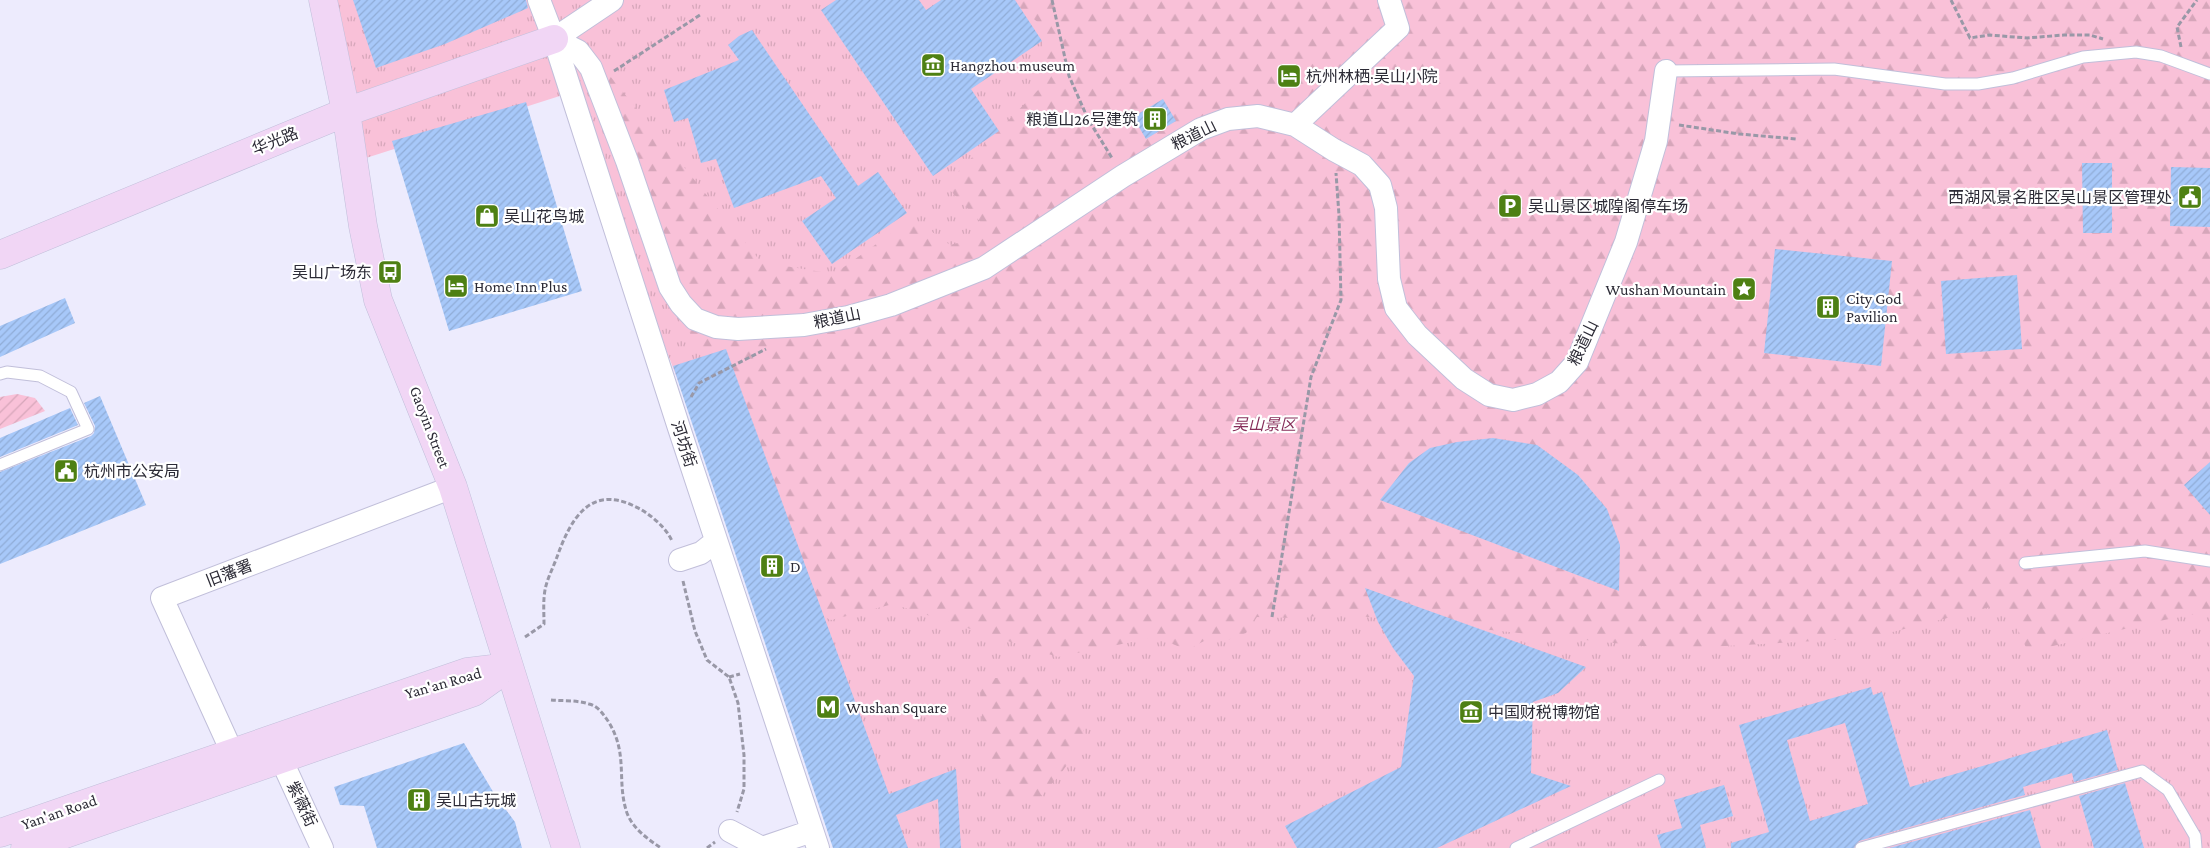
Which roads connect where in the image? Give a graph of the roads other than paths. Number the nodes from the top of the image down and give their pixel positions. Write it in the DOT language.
graph roads {
  1 [pos="323,0"];
  2 [pos="539,0"];
  3 [pos="612,0"];
  4 [pos="1389,0"];
  5 [pos="554,39"];
  6 [pos="1666,71"];
  7 [pos="2210,74"];
  8 [pos="346,112"];
  9 [pos="1295,125"];
  10 [pos="0,255"];
  11 [pos="0,374"];
  12 [pos="0,465"];
  13 [pos="453,487"];
  14 [pos="711,545"];
  15 [pos="680,560"];
  16 [pos="2210,561"];
  17 [pos="2025,563"];
  18 [pos="509,667"];
  19 [pos="232,752"];
  20 [pos="281,759"];
  21 [pos="1659,780"];
  22 [pos="730,831"];
  23 [pos="0,833"];
  24 [pos="815,839"];
  25 [pos="25,848"];
  26 [pos="322,848"];
  27 [pos="566,848"];
  28 [pos="1516,848"];
  29 [pos="1861,848"];
  30 [pos="2196,848"];
  1 -- 8 [label="street, Gaoyin Street"];
  2 -- 5 [label="street, 河坊街"];
  3 -- 5 [label="street"];
  4 -- 9 [label="street"];
  5 -- 8 [label="street, 华光路"];
  5 -- 9 [label="street, 粮道山"];
  5 -- 24 [label="street, 河坊街"];
  6 -- 7 [label="lane"];
  6 -- 9 [label="street, 粮道山"];
  8 -- 10 [label="street, 华光路"];
  8 -- 13 [label="street, Gaoyin Street"];
  11 -- 12 [label="lane"];
  13 -- 18 [label="street, Gaoyin Street"];
  13 -- 19 [label="street, 旧藩署"];
  14 -- 15 [label="street"];
  16 -- 17 [label="lane"];
  18 -- 19 [label="street, Yan'an Road"];
  18 -- 20 [label="street, Yan'an Road"];
  18 -- 27 [label="street, Gaoyin Street"];
  19 -- 23 [label="street, Yan'an Road"];
  20 -- 25 [label="street, Yan'an Road"];
  20 -- 26 [label="street, 紫薇街"];
  21 -- 28 [label="lane"];
  22 -- 24 [label="street"];
  29 -- 30 [label="lane"];
}
